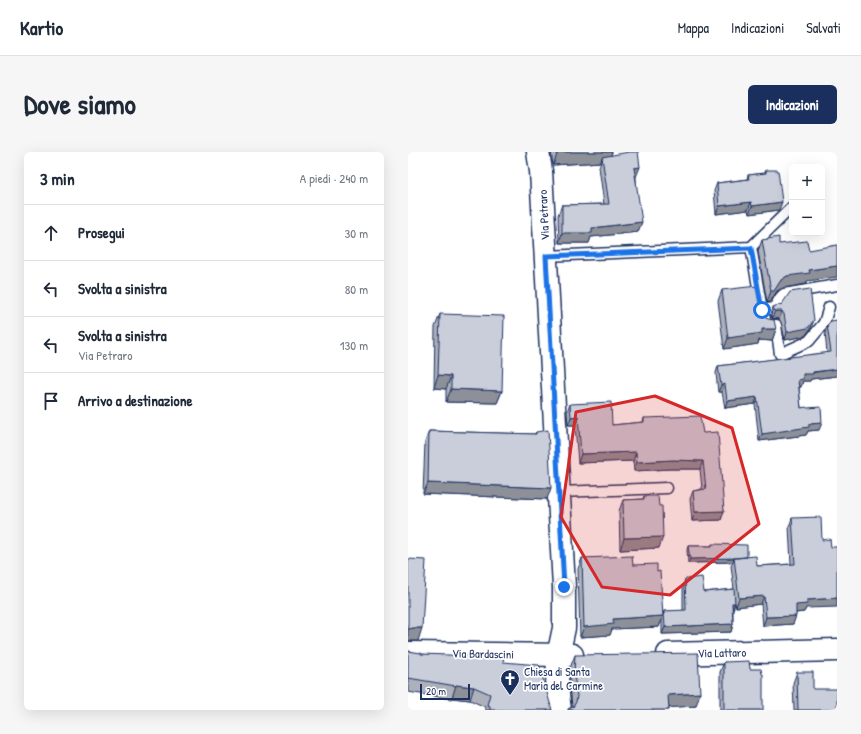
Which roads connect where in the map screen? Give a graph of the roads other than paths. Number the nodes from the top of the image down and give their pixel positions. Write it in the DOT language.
graph roads {
  1 [pos="538,152"];
  2 [pos="789,210"];
  3 [pos="751,248"];
  4 [pos="546,256"];
  5 [pos="837,285"];
  6 [pos="829,307"];
  7 [pos="762,310"];
  8 [pos="667,488"];
  9 [pos="559,492"];
  10 [pos="837,650"];
  11 [pos="408,653"];
  12 [pos="646,654"];
  13 [pos="590,655"];
  14 [pos="558,656"];
  15 [pos="560,710"];
  1 -- 4 [label="street, Via Petraro"];
  2 -- 3 [label="lane"];
  3 -- 4 [label="lane"];
  3 -- 7 [label="lane"];
  4 -- 9 [label="street, Via Petraro"];
  5 -- 7 [label="lane"];
  6 -- 7 [label="lane"];
  8 -- 9 [label="lane"];
  9 -- 14 [label="street, Via Petraro"];
  10 -- 12 [label="street, Via Lattaro"];
  11 -- 14 [label="street, Via Bardascini"];
  13 -- 14 [label="street"];
  14 -- 15 [label="street, Via Petraro"];
}
